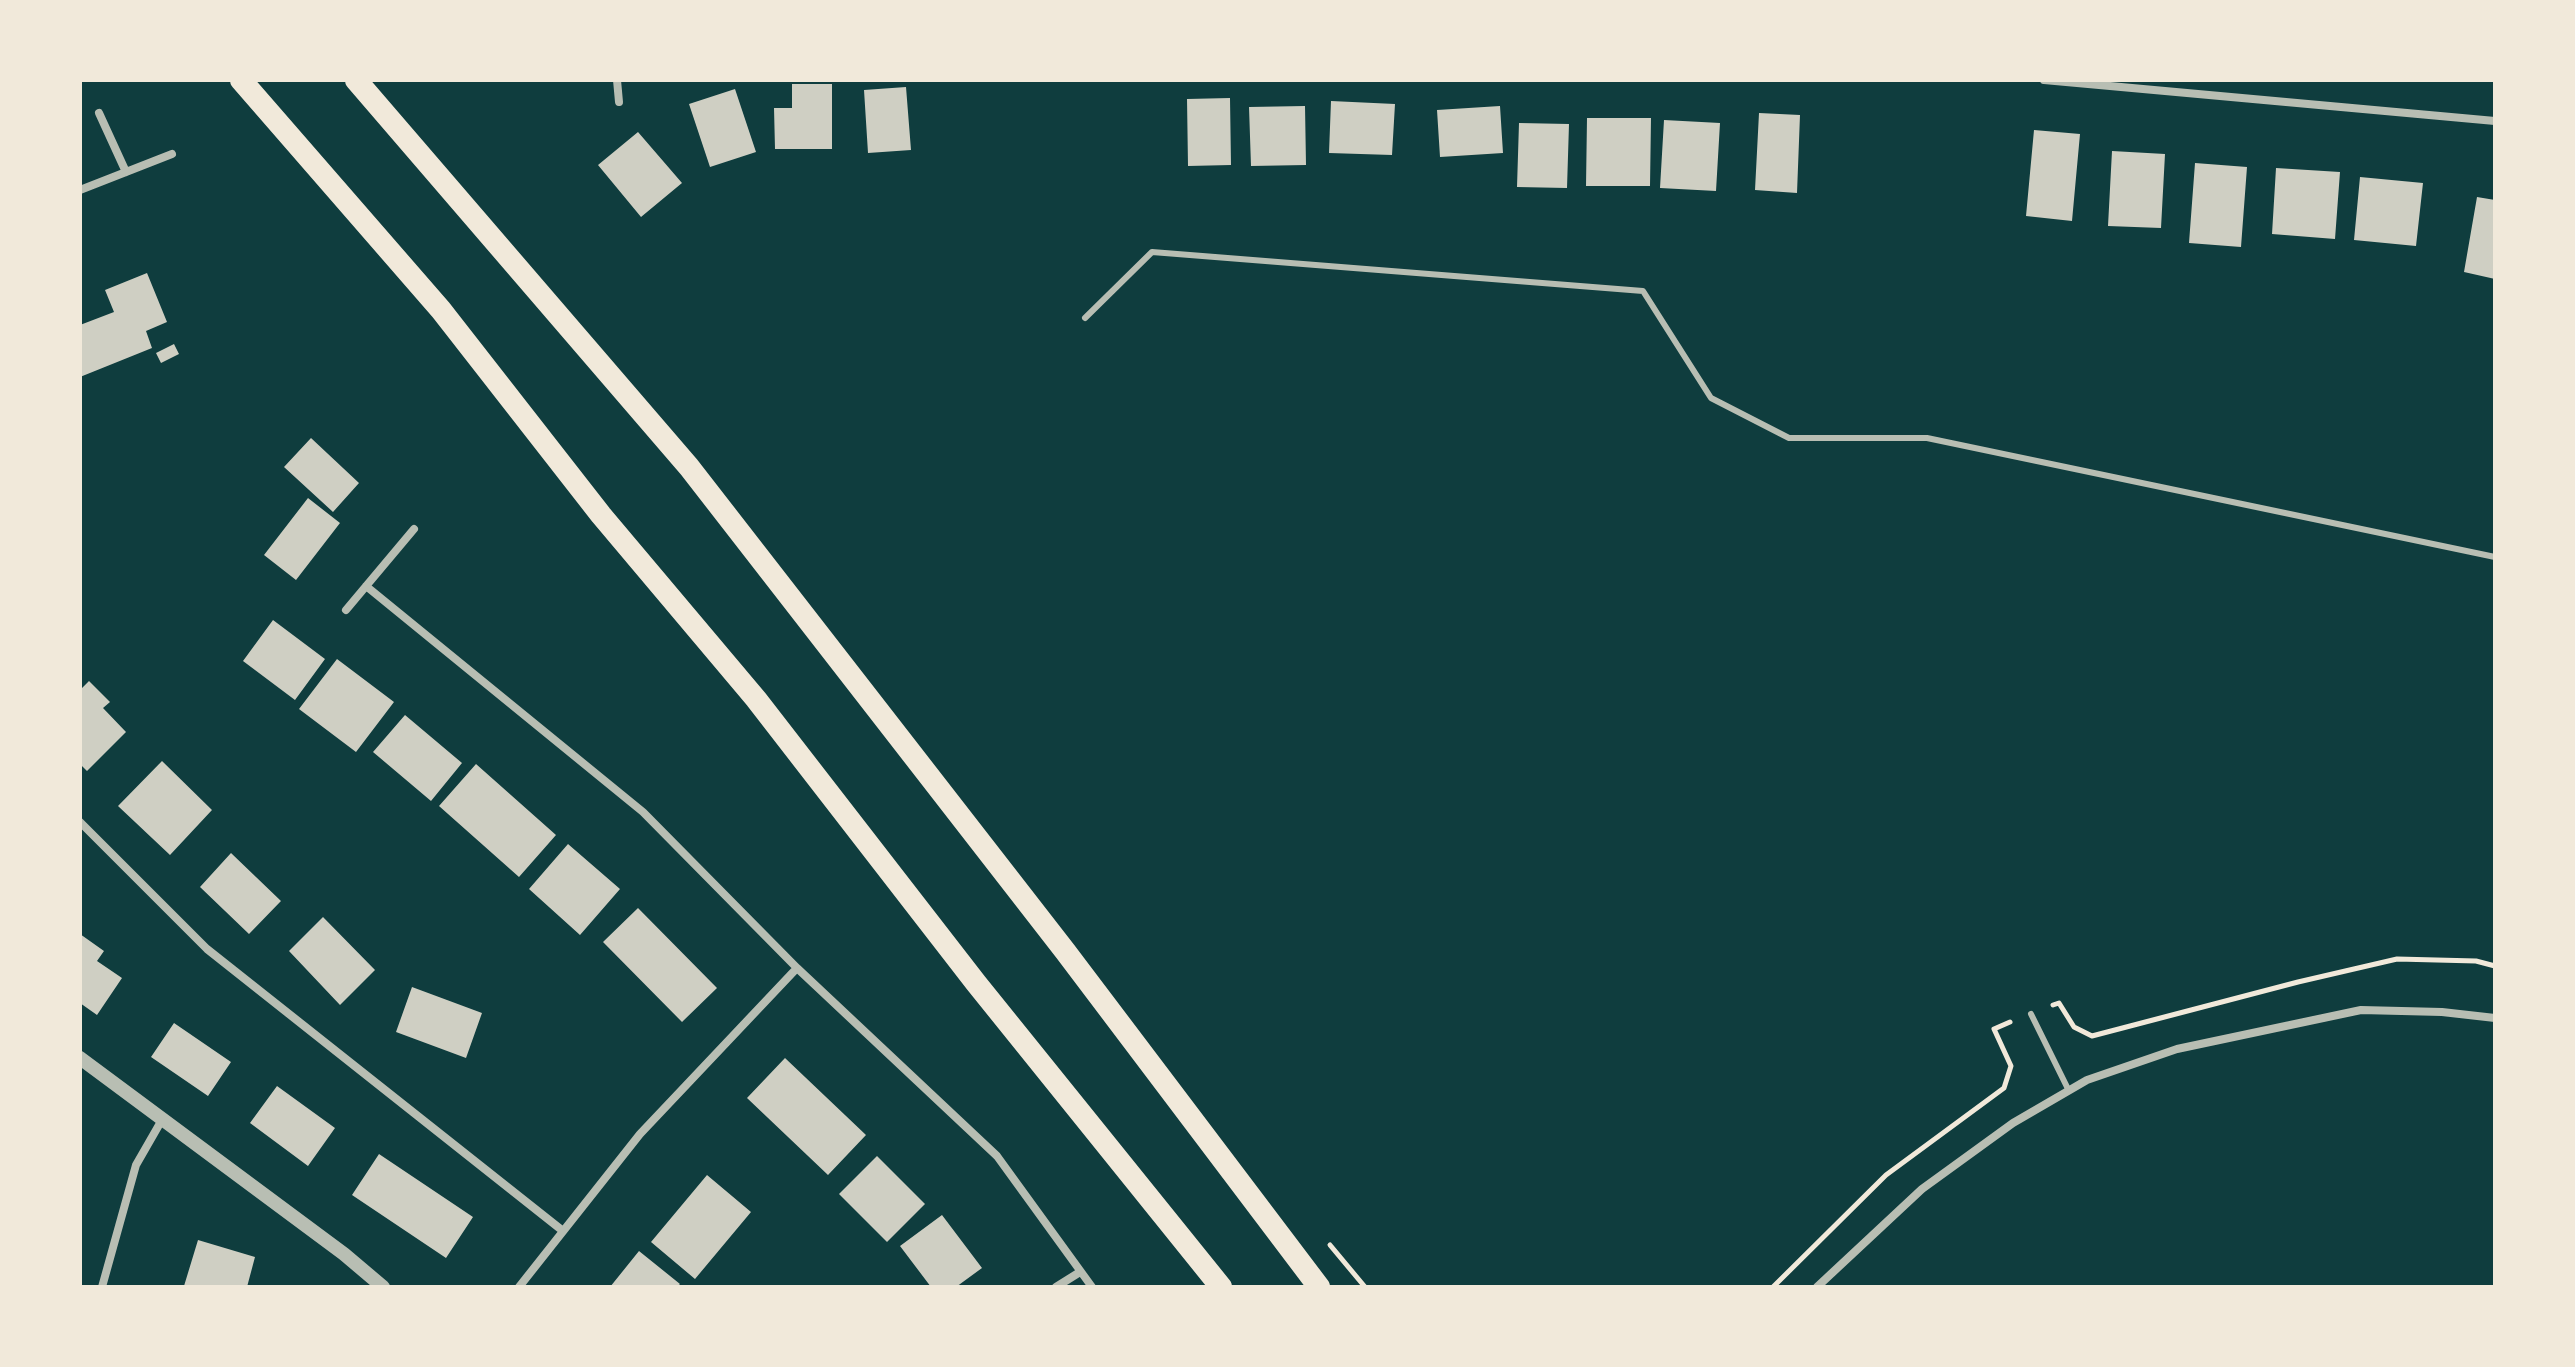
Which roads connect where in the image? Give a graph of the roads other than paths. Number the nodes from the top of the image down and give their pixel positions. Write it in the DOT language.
graph roads {
  1 [pos="241,80"];
  2 [pos="356,80"];
  3 [pos="617,80"];
  4 [pos="2044,80"];
  5 [pos="619,102"];
  6 [pos="99,113"];
  7 [pos="2495,121"];
  8 [pos="172,154"];
  9 [pos="126,172"];
  10 [pos="80,190"];
  11 [pos="1085,318"];
  12 [pos="414,529"];
  13 [pos="2495,557"];
  14 [pos="366,586"];
  15 [pos="346,610"];
  16 [pos="80,822"];
  17 [pos="797,968"];
  18 [pos="2031,1014"];
  19 [pos="2495,1018"];
  20 [pos="80,1058"];
  21 [pos="2069,1091"];
  22 [pos="163,1117"];
  23 [pos="563,1231"];
  24 [pos="1080,1272"];
  25 [pos="102,1287"];
  26 [pos="383,1287"];
  27 [pos="519,1287"];
  28 [pos="1056,1287"];
  29 [pos="1092,1287"];
  30 [pos="1221,1287"];
  31 [pos="1319,1287"];
  32 [pos="1817,1287"];
  1 -- 30 [label="highway"];
  2 -- 31 [label="highway"];
  3 -- 5 [label="street"];
  4 -- 7 [label="street"];
  6 -- 9 [label="street"];
  8 -- 9 [label="street"];
  9 -- 10 [label="street"];
  11 -- 13 [label="lane"];
  12 -- 14 [label="street"];
  14 -- 15 [label="street"];
  14 -- 17 [label="street"];
  16 -- 23 [label="street"];
  17 -- 23 [label="street"];
  17 -- 24 [label="street"];
  18 -- 21 [label="lane"];
  19 -- 21 [label="street"];
  20 -- 22 [label="street"];
  21 -- 32 [label="street"];
  22 -- 25 [label="street"];
  22 -- 26 [label="street"];
  23 -- 27 [label="street"];
  24 -- 28 [label="street"];
  24 -- 29 [label="street"];
}
